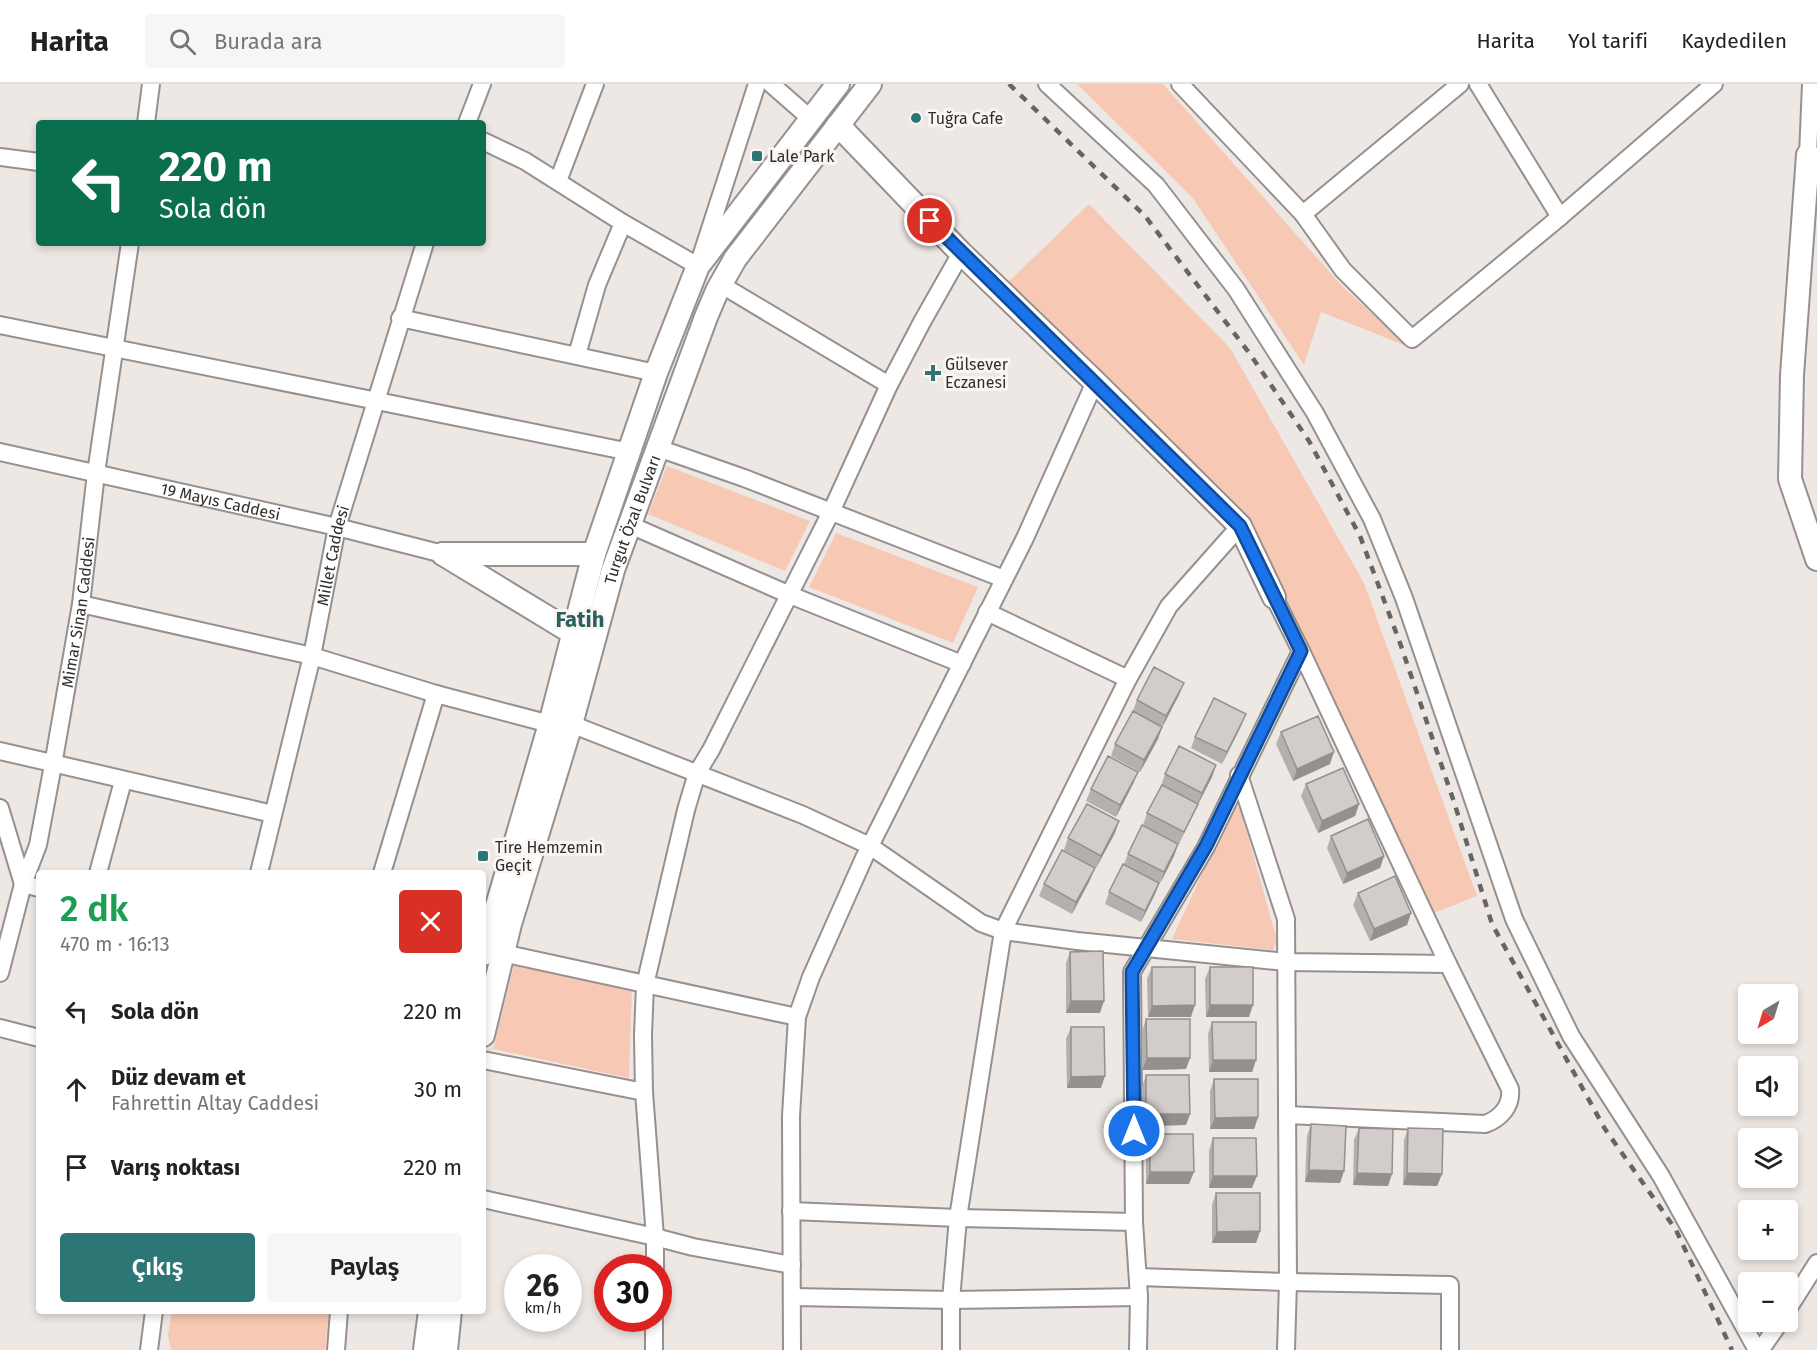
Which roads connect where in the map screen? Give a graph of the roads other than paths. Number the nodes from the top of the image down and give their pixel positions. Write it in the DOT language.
graph roads {
  1 [pos="151,84"];
  2 [pos="482,84"];
  3 [pos="595,84"];
  4 [pos="757,84"];
  5 [pos="771,84"];
  6 [pos="838,84"];
  7 [pos="870,84"];
  8 [pos="1047,84"];
  9 [pos="1180,84"];
  10 [pos="1460,84"];
  11 [pos="1478,84"];
  12 [pos="1714,84"];
  13 [pos="1810,84"];
  14 [pos="811,119"];
  15 [pos="146,120"];
  16 [pos="468,120"];
  17 [pos="838,125"];
  18 [pos="486,142"];
  19 [pos="1808,155"];
  20 [pos="0,157"];
  21 [pos="36,162"];
  22 [pos="558,181"];
  23 [pos="1303,214"];
  24 [pos="1560,217"];
  25 [pos="623,223"];
  26 [pos="130,246"];
  27 [pos="424,246"];
  28 [pos="961,253"];
  29 [pos="698,266"];
  30 [pos="720,284"];
  31 [pos="400,318"];
  32 [pos="0,325"];
  33 [pos="115,349"];
  34 [pos="577,355"];
  35 [pos="656,373"];
  36 [pos="1095,382"];
  37 [pos="889,385"];
  38 [pos="375,401"];
  39 [pos="658,447"];
  40 [pos="0,452"];
  41 [pos="630,452"];
  42 [pos="96,473"];
  43 [pos="831,512"];
  44 [pos="630,525"];
  45 [pos="1240,526"];
  46 [pos="337,527"];
  47 [pos="443,554"];
  48 [pos="594,554"];
  49 [pos="1817,559"];
  50 [pos="1004,579"];
  51 [pos="790,595"];
  52 [pos="1274,597"];
  53 [pos="81,603"];
  54 [pos="987,612"];
  55 [pos="573,633"];
  56 [pos="1301,651"];
  57 [pos="312,656"];
  58 [pos="962,664"];
  59 [pos="1128,679"];
  60 [pos="436,694"];
  61 [pos="561,724"];
  62 [pos="0,751"];
  63 [pos="53,765"];
  64 [pos="697,773"];
  65 [pos="1239,775"];
  66 [pos="123,781"];
  67 [pos="0,808"];
  68 [pos="273,814"];
  69 [pos="870,846"];
  70 [pos="99,870"];
  71 [pos="260,870"];
  72 [pos="383,870"];
  73 [pos="31,886"];
  74 [pos="1003,931"];
  75 [pos="1148,947"];
  76 [pos="493,954"];
  77 [pos="1286,962"];
  78 [pos="1448,964"];
  79 [pos="0,974"];
  80 [pos="645,985"];
  81 [pos="486,1011"];
  82 [pos="797,1017"];
  83 [pos="0,1028"];
  84 [pos="36,1037"];
  85 [pos="486,1061"];
  86 [pos="644,1092"];
  87 [pos="1287,1115"];
  88 [pos="486,1200"];
  89 [pos="791,1211"];
  90 [pos="958,1218"];
  91 [pos="1134,1222"];
  92 [pos="655,1237"];
  93 [pos="655,1254"];
  94 [pos="1817,1263"];
  95 [pos="792,1265"];
  96 [pos="1138,1277"];
  97 [pos="1288,1282"];
  98 [pos="1798,1293"];
  99 [pos="793,1297"];
  100 [pos="1139,1297"];
  101 [pos="951,1300"];
  102 [pos="154,1314"];
  103 [pos="339,1314"];
  104 [pos="430,1314"];
  105 [pos="450,1314"];
  106 [pos="654,1332"];
  107 [pos="1773,1332"];
  108 [pos="149,1350"];
  109 [pos="336,1350"];
  110 [pos="425,1350"];
  111 [pos="446,1350"];
  112 [pos="654,1350"];
  113 [pos="792,1350"];
  114 [pos="951,1350"];
  115 [pos="1138,1350"];
  116 [pos="1286,1350"];
  117 [pos="1450,1350"];
  118 [pos="1757,1350"];
  1 -- 15 [label="street"];
  2 -- 16 [label="street"];
  3 -- 22 [label="street"];
  4 -- 29 [label="street"];
  5 -- 14 [label="street"];
  6 -- 14 [label="main road, Turgut Özal Bulvarı"];
  7 -- 17 [label="main road, Turgut Özal Bulvarı"];
  8 -- 118 [label="street"];
  9 -- 23 [label="street"];
  10 -- 23 [label="street"];
  11 -- 24 [label="street"];
  12 -- 24 [label="street"];
  13 -- 19 [label="street"];
  14 -- 29 [label="main road, Turgut Özal Bulvarı"];
  17 -- 28 [label="main road"];
  17 -- 30 [label="main road, Turgut Özal Bulvarı"];
  18 -- 22 [label="street"];
  19 -- 49 [label="main road"];
  20 -- 21 [label="street"];
  22 -- 25 [label="street"];
  23 -- 24 [label="street"];
  25 -- 29 [label="street"];
  25 -- 34 [label="street"];
  26 -- 33 [label="street, Mimar Sinan Caddesi"];
  27 -- 31 [label="street, Millet Caddesi"];
  28 -- 36 [label="main road"];
  28 -- 37 [label="street"];
  29 -- 35 [label="main road, Turgut Özal Bulvarı"];
  30 -- 37 [label="street"];
  30 -- 39 [label="main road, Turgut Özal Bulvarı"];
  31 -- 34 [label="street"];
  31 -- 38 [label="street, Millet Caddesi"];
  32 -- 33 [label="street"];
  33 -- 38 [label="street"];
  33 -- 42 [label="street, Mimar Sinan Caddesi"];
  34 -- 35 [label="street"];
  35 -- 41 [label="main road, Turgut Özal Bulvarı"];
  36 -- 45 [label="main road"];
  36 -- 50 [label="street"];
  37 -- 43 [label="street"];
  38 -- 41 [label="street"];
  38 -- 46 [label="street, Millet Caddesi"];
  39 -- 43 [label="street"];
  39 -- 44 [label="main road, Turgut Özal Bulvarı"];
  40 -- 42 [label="street, 19 Mayıs Caddesi"];
  41 -- 48 [label="main road, Turgut Özal Bulvarı"];
  42 -- 46 [label="street, 19 Mayıs Caddesi"];
  42 -- 53 [label="street, Mimar Sinan Caddesi"];
  43 -- 50 [label="street"];
  43 -- 51 [label="street"];
  44 -- 51 [label="street"];
  44 -- 61 [label="main road, Turgut Özal Bulvarı"];
  45 -- 52 [label="main road"];
  45 -- 59 [label="street"];
  46 -- 47 [label="street, 19 Mayıs Caddesi"];
  46 -- 57 [label="street, Millet Caddesi"];
  47 -- 48 [label="main road"];
  47 -- 55 [label="main road"];
  48 -- 55 [label="main road, Turgut Özal Bulvarı"];
  50 -- 54 [label="street"];
  51 -- 58 [label="street"];
  51 -- 64 [label="street"];
  52 -- 56 [label="street"];
  53 -- 57 [label="street"];
  53 -- 63 [label="street, Mimar Sinan Caddesi"];
  54 -- 58 [label="street"];
  54 -- 59 [label="street"];
  55 -- 61 [label="main road, Turgut Özal Bulvarı"];
  56 -- 65 [label="street"];
  56 -- 78 [label="street"];
  57 -- 60 [label="street"];
  57 -- 68 [label="street, Millet Caddesi"];
  58 -- 69 [label="street"];
  59 -- 74 [label="street"];
  60 -- 61 [label="street"];
  60 -- 72 [label="street"];
  61 -- 64 [label="street"];
  61 -- 76 [label="main road, Turgut Özal Bulvarı"];
  62 -- 63 [label="street"];
  63 -- 66 [label="street"];
  63 -- 73 [label="street, Mimar Sinan Caddesi"];
  64 -- 69 [label="street"];
  64 -- 80 [label="street"];
  65 -- 75 [label="street"];
  65 -- 77 [label="street"];
  66 -- 68 [label="street"];
  66 -- 70 [label="street"];
  67 -- 73 [label="street"];
  68 -- 71 [label="street, Millet Caddesi"];
  69 -- 74 [label="street"];
  69 -- 82 [label="street"];
  73 -- 79 [label="street, Mimar Sinan Caddesi"];
  74 -- 75 [label="street"];
  74 -- 90 [label="street"];
  75 -- 77 [label="street"];
  75 -- 91 [label="street"];
  76 -- 80 [label="street"];
  76 -- 81 [label="main road, Turgut Özal Bulvarı"];
  77 -- 78 [label="street"];
  77 -- 87 [label="street"];
  78 -- 87 [label="street"];
  80 -- 82 [label="street"];
  80 -- 86 [label="street"];
  82 -- 89 [label="street"];
  83 -- 84 [label="street"];
  85 -- 86 [label="street"];
  86 -- 92 [label="street"];
  87 -- 97 [label="street"];
  88 -- 92 [label="street"];
  89 -- 90 [label="street"];
  89 -- 95 [label="street"];
  90 -- 91 [label="street"];
  90 -- 101 [label="street"];
  91 -- 96 [label="street"];
  92 -- 93 [label="street"];
  92 -- 95 [label="street"];
  94 -- 98 [label="street"];
  95 -- 99 [label="street"];
  96 -- 97 [label="street"];
  96 -- 100 [label="street"];
  97 -- 116 [label="street"];
  97 -- 117 [label="street"];
  99 -- 101 [label="street"];
  99 -- 113 [label="street"];
  100 -- 101 [label="street"];
  100 -- 115 [label="street"];
  101 -- 114 [label="street"];
  102 -- 108 [label="street"];
  103 -- 109 [label="street"];
  104 -- 110 [label="main road"];
  105 -- 111 [label="main road"];
  106 -- 112 [label="street"];
  107 -- 118 [label="street"];
}
